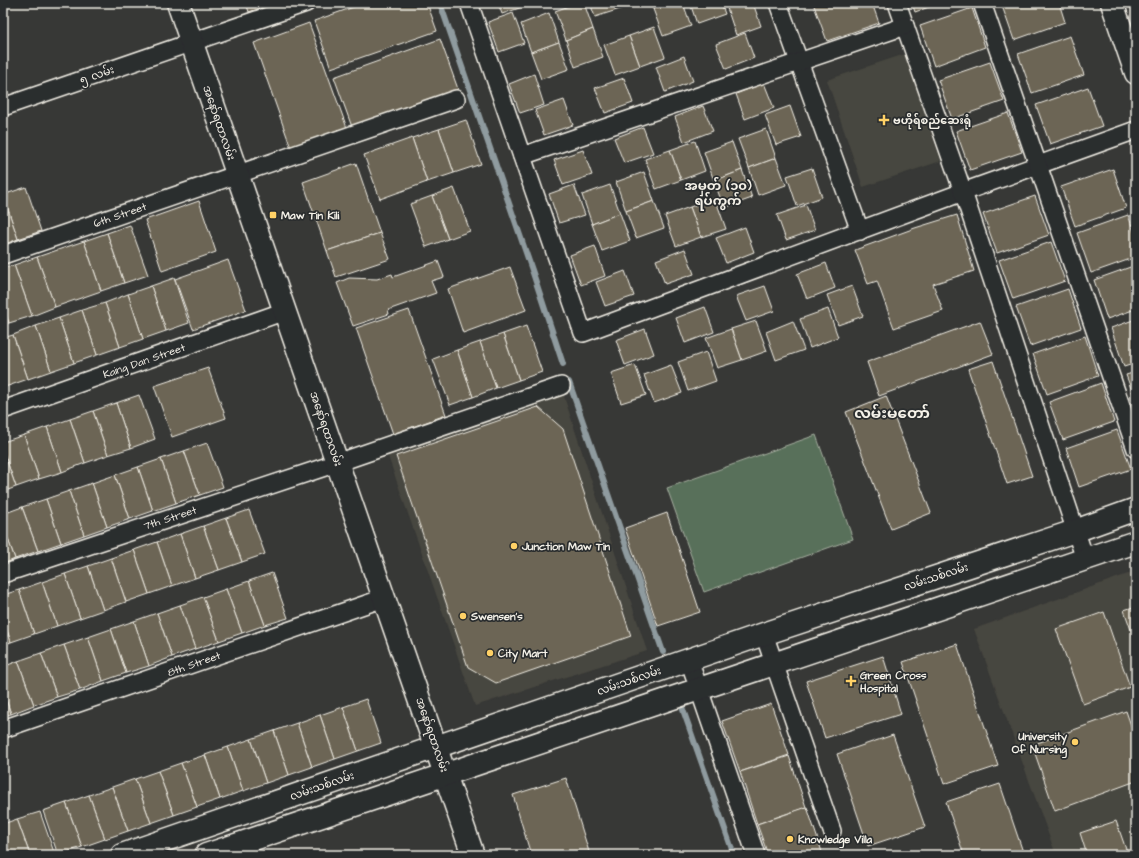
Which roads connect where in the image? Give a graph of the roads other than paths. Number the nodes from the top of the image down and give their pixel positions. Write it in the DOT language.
graph roads {
  1 [pos="178,3"];
  2 [pos="306,3"];
  3 [pos="469,3"];
  4 [pos="778,3"];
  5 [pos="897,3"];
  6 [pos="982,3"];
  7 [pos="1112,3"];
  8 [pos="905,26"];
  9 [pos="192,42"];
  10 [pos="799,62"];
  11 [pos="1136,73"];
  12 [pos="456,99"];
  13 [pos="3,107"];
  14 [pos="1136,130"];
  15 [pos="522,156"];
  16 [pos="1038,165"];
  17 [pos="237,174"];
  18 [pos="962,192"];
  19 [pos="860,231"];
  20 [pos="3,255"];
  21 [pos="285,311"];
  22 [pos="561,386"];
  23 [pos="3,410"];
  24 [pos="1136,448"];
  25 [pos="337,463"];
  26 [pos="1136,509"];
  27 [pos="1075,531"];
  28 [pos="1136,542"];
  29 [pos="1085,559"];
  30 [pos="3,574"];
  31 [pos="384,598"];
  32 [pos="764,634"];
  33 [pos="689,660"];
  34 [pos="774,664"];
  35 [pos="699,689"];
  36 [pos="3,729"];
  37 [pos="436,747"];
  38 [pos="445,774"];
  39 [pos="251,811"];
  40 [pos="832,831"];
  41 [pos="259,837"];
  42 [pos="122,855"];
  43 [pos="206,855"];
  44 [pos="472,855"];
  45 [pos="756,855"];
  1 -- 9 [label="main road, အနော်ရထာလမ်း"];
  2 -- 9 [label="street, ၅ လမ်း"];
  3 -- 15 [label="street"];
  4 -- 10 [label="street"];
  5 -- 8 [label="street"];
  6 -- 16 [label="street"];
  7 -- 11 [label="main road"];
  8 -- 10 [label="street"];
  8 -- 18 [label="street"];
  9 -- 13 [label="street, ၅ လမ်း"];
  9 -- 17 [label="main road, အနော်ရထာလမ်း"];
  10 -- 15 [label="street"];
  10 -- 19 [label="street"];
  12 -- 17 [label="street, 6th Street"];
  14 -- 16 [label="street"];
  15 -- 19 [label="street"];
  16 -- 18 [label="street"];
  16 -- 24 [label="street"];
  17 -- 20 [label="street, 6th Street"];
  17 -- 21 [label="main road, အနော်ရထာလမ်း"];
  18 -- 19 [label="street"];
  18 -- 27 [label="street"];
  21 -- 23 [label="street, Kaing Dan Street"];
  21 -- 25 [label="main road, အနော်ရထာလမ်း"];
  22 -- 25 [label="street, 7th Street"];
  25 -- 30 [label="street, 7th Street"];
  25 -- 31 [label="main road, အနော်ရထာလမ်း"];
  26 -- 27 [label="main road, လမ်းသစ်လမ်း"];
  27 -- 29 [label="street"];
  27 -- 32 [label="main road, လမ်းသစ်လမ်း"];
  28 -- 29 [label="main road"];
  29 -- 34 [label="main road"];
  31 -- 36 [label="street, 8th Street"];
  31 -- 37 [label="main road, အနော်ရထာလမ်း"];
  32 -- 33 [label="main road, လမ်းသစ်လမ်း"];
  32 -- 34 [label="street"];
  33 -- 35 [label="street"];
  33 -- 37 [label="main road, လမ်းသစ်လမ်း"];
  34 -- 35 [label="main road"];
  34 -- 40 [label="street"];
  35 -- 38 [label="main road"];
  35 -- 45 [label="street"];
  37 -- 38 [label="main road, အနော်ရထာလမ်း"];
  37 -- 39 [label="main road, လမ်းသစ်လမ်း"];
  38 -- 41 [label="main road"];
  38 -- 44 [label="main road, အနော်ရထာလမ်း"];
  39 -- 41 [label="main road"];
  39 -- 42 [label="main road, လမ်းသစ်လမ်း"];
  41 -- 43 [label="main road"];
}
